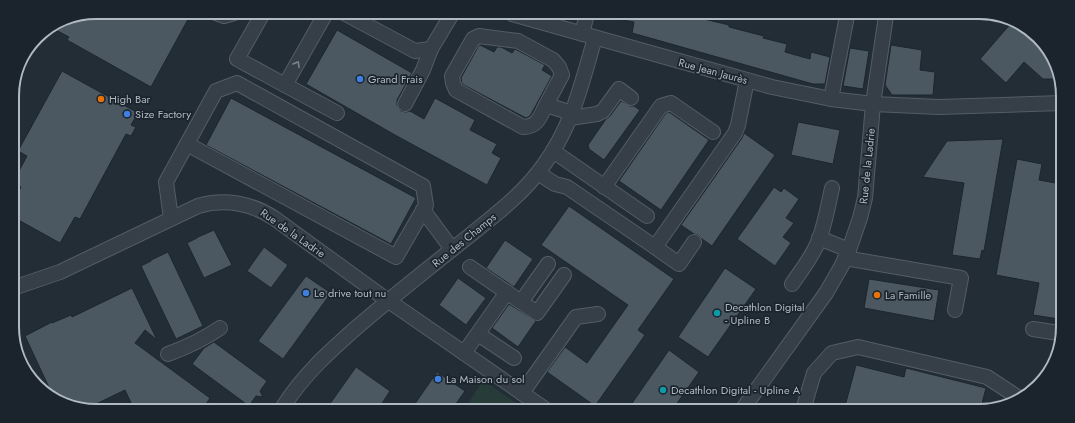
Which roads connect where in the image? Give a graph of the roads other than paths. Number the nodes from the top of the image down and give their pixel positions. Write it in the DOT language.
graph roads {
  1 [pos="260,19"];
  2 [pos="323,19"];
  3 [pos="355,19"];
  4 [pos="449,19"];
  5 [pos="529,19"];
  6 [pos="587,19"];
  7 [pos="846,19"];
  8 [pos="886,19"];
  9 [pos="588,36"];
  10 [pos="431,49"];
  11 [pos="747,80"];
  12 [pos="285,85"];
  13 [pos="631,98"];
  14 [pos="831,99"];
  15 [pos="1056,103"];
  16 [pos="405,104"];
  17 [pos="873,104"];
  18 [pos="546,105"];
  19 [pos="337,113"];
  20 [pos="571,115"];
  21 [pos="713,132"];
  22 [pos="187,144"];
  23 [pos="553,151"];
  24 [pos="538,172"];
  25 [pos="604,187"];
  26 [pos="832,188"];
  27 [pos="423,210"];
  28 [pos="647,216"];
  29 [pos="171,218"];
  30 [pos="819,238"];
  31 [pos="694,242"];
  32 [pos="655,246"];
  33 [pos="452,249"];
  34 [pos="847,254"];
  35 [pos="548,264"];
  36 [pos="470,267"];
  37 [pos="564,274"];
  38 [pos="792,284"];
  39 [pos="19,286"];
  40 [pos="507,292"];
  41 [pos="388,300"];
  42 [pos="521,302"];
  43 [pos="955,310"];
  44 [pos="598,314"];
  45 [pos="220,328"];
  46 [pos="1033,329"];
  47 [pos="1055,332"];
  48 [pos="478,334"];
  49 [pos="168,354"];
  50 [pos="464,354"];
  51 [pos="514,358"];
  52 [pos="522,393"];
  53 [pos="1015,395"];
  54 [pos="286,404"];
  55 [pos="538,404"];
  56 [pos="746,404"];
  57 [pos="805,404"];
  1 -- 12 [label="street"];
  12 -- 2 [label="street, one-way"];
  3 -- 10 [label="street"];
  4 -- 10 [label="street"];
  5 -- 9 [label="street, Rue Jean Jaurès"];
  6 -- 9 [label="street, Rue des Champs"];
  7 -- 14 [label="street"];
  8 -- 17 [label="street, Rue de la Ladrie"];
  9 -- 11 [label="street, Rue Jean Jaurès"];
  9 -- 20 [label="street, Rue des Champs"];
  10 -- 16 [label="street"];
  11 -- 14 [label="street, Rue Jean Jaurès"];
  11 -- 32 [label="street"];
  12 -- 19 [label="street"];
  13 -- 20 [label="street"];
  14 -- 17 [label="street, Rue Jean Jaurès"];
  15 -- 17 [label="street, Rue Jean Jaurès"];
  17 -- 34 [label="street, Rue de la Ladrie"];
  18 -- 18 [label="street"];
  18 -- 20 [label="street"];
  20 -- 23 [label="street, Rue des Champs"];
  21 -- 25 [label="street"];
  22 -- 27 [label="street"];
  22 -- 27 [label="street"];
  22 -- 29 [label="street"];
  23 -- 24 [label="street, Rue des Champs"];
  23 -- 25 [label="street"];
  24 -- 32 [label="street"];
  24 -- 33 [label="street, Rue des Champs"];
  25 -- 28 [label="street"];
  26 -- 30 [label="street"];
  27 -- 33 [label="street"];
  29 -- 39 [label="street, Rue de la Ladrie"];
  29 -- 41 [label="street, Rue de la Ladrie"];
  30 -- 34 [label="street"];
  30 -- 38 [label="street"];
  31 -- 32 [label="street"];
  33 -- 41 [label="street, Rue des Champs"];
  34 -- 43 [label="street"];
  34 -- 56 [label="street, Rue de la Ladrie"];
  35 -- 42 [label="street"];
  36 -- 40 [label="street"];
  37 -- 42 [label="street"];
  40 -- 42 [label="street"];
  40 -- 48 [label="street"];
  41 -- 50 [label="street, Rue de la Ladrie"];
  41 -- 54 [label="street, Rue des Champs"];
  44 -- 52 [label="street"];
  45 -- 49 [label="street"];
  46 -- 47 [label="street"];
  48 -- 50 [label="street"];
  48 -- 51 [label="street"];
  50 -- 52 [label="street, Rue de la Ladrie"];
  52 -- 55 [label="street, Rue de la Ladrie"];
  53 -- 57 [label="street"];
}
